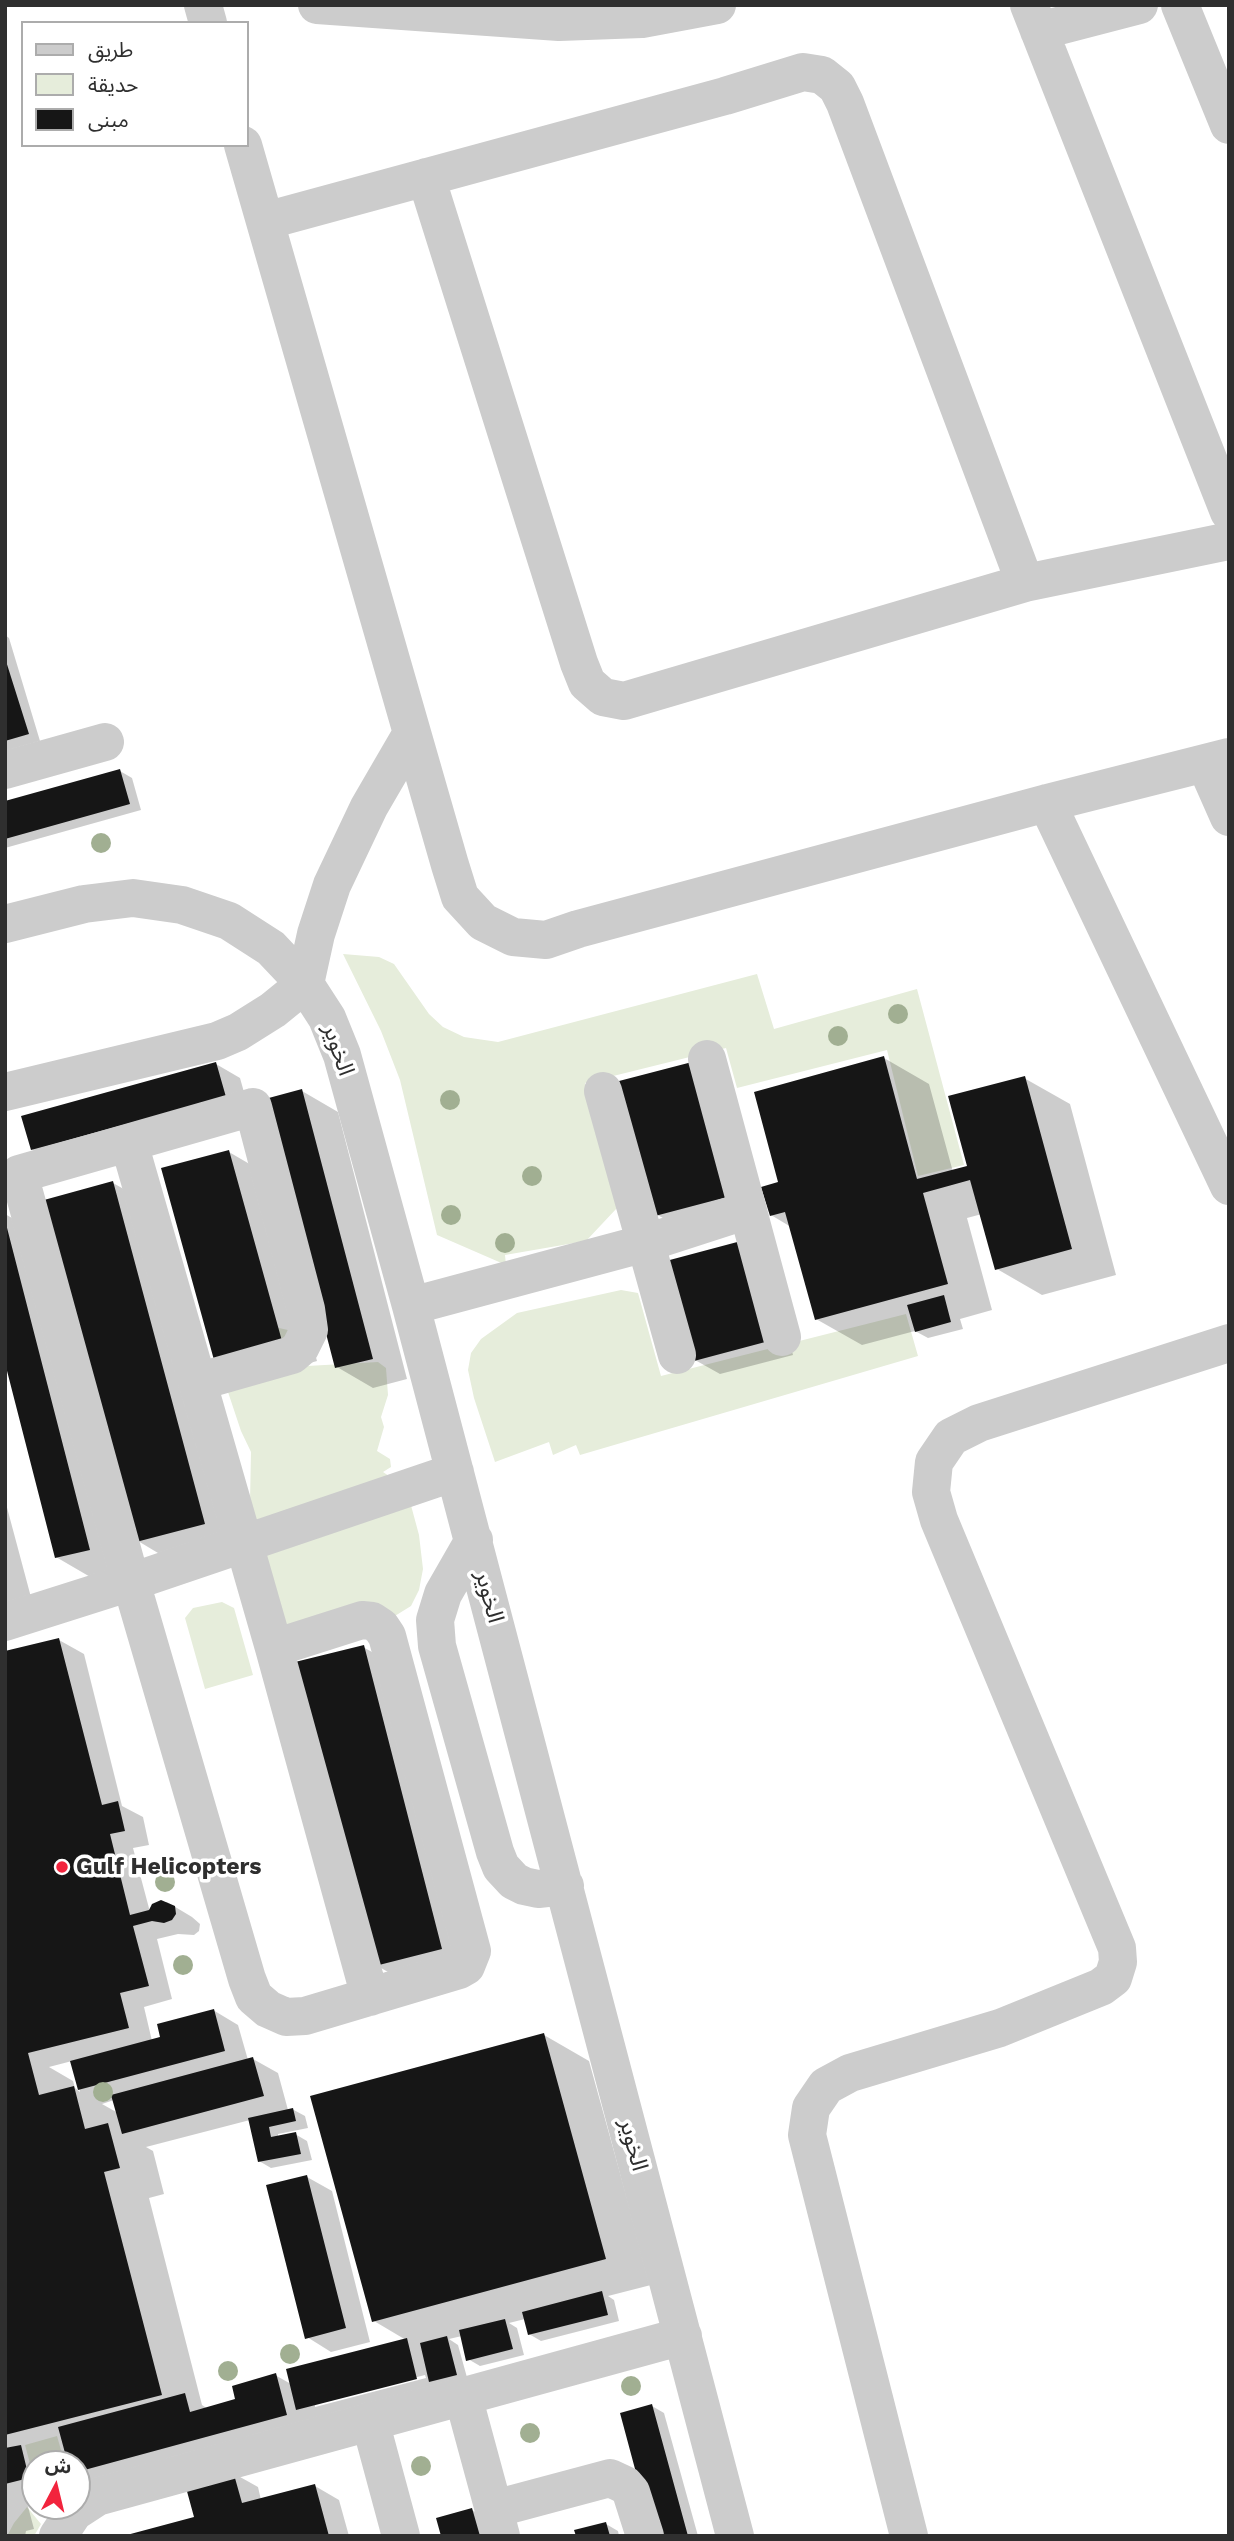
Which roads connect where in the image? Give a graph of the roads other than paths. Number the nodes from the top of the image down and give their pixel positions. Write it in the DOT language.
graph roads {
  1 [pos="317,5"];
  2 [pos="717,5"];
  3 [pos="1139,5"];
  4 [pos="1180,5"];
  5 [pos="1034,18"];
  6 [pos="1229,125"];
  7 [pos="244,147"];
  8 [pos="426,177"];
  9 [pos="265,221"];
  10 [pos="1229,512"];
  11 [pos="1229,541"];
  12 [pos="1025,583"];
  13 [pos="412,733"];
  14 [pos="105,742"];
  15 [pos="1217,761"];
  16 [pos="5,770"];
  17 [pos="1047,803"];
  18 [pos="1229,817"];
  19 [pos="5,924"];
  20 [pos="305,984"];
  21 [pos="707,1059"];
  22 [pos="603,1091"];
  23 [pos="5,1092"];
  24 [pos="129,1143"];
  25 [pos="1229,1185"];
  26 [pos="748,1210"];
  27 [pos="646,1243"];
  28 [pos="411,1306"];
  29 [pos="782,1337"];
  30 [pos="1229,1343"];
  31 [pos="677,1355"];
  32 [pos="197,1382"];
  33 [pos="455,1472"];
  34 [pos="474,1540"];
  35 [pos="244,1542"];
  36 [pos="131,1582"];
  37 [pos="5,1622"];
  38 [pos="274,1648"];
  39 [pos="565,1886"];
  40 [pos="370,1997"];
  41 [pos="683,2336"];
  42 [pos="463,2396"];
  43 [pos="370,2421"];
  44 [pos="498,2522"];
  45 [pos="58,2536"];
  46 [pos="401,2536"];
  47 [pos="645,2536"];
  48 [pos="735,2536"];
  49 [pos="909,2536"];
  1 -- 2 [label="street"];
  3 -- 5 [label="street"];
  4 -- 6 [label="street"];
  5 -- 10 [label="street"];
  7 -- 9 [label="street"];
  8 -- 9 [label="street"];
  8 -- 12 [label="street"];
  8 -- 12 [label="street"];
  9 -- 13 [label="street"];
  11 -- 12 [label="street"];
  13 -- 17 [label="street"];
  13 -- 20 [label="street"];
  14 -- 16 [label="street"];
  15 -- 17 [label="street"];
  15 -- 18 [label="street"];
  17 -- 25 [label="street"];
  19 -- 20 [label="street, الخوير"];
  20 -- 23 [label="street"];
  20 -- 28 [label="street, الخوير"];
  21 -- 26 [label="street"];
  22 -- 27 [label="street"];
  24 -- 32 [label="street"];
  24 -- 32 [label="street"];
  24 -- 36 [label="street"];
  26 -- 27 [label="street"];
  26 -- 29 [label="street"];
  27 -- 28 [label="street"];
  27 -- 31 [label="street"];
  28 -- 33 [label="street, الخوير"];
  30 -- 49 [label="street"];
  32 -- 35 [label="street"];
  33 -- 34 [label="street, الخوير"];
  33 -- 35 [label="street"];
  34 -- 39 [label="street, الخوير"];
  34 -- 39 [label="street"];
  35 -- 36 [label="street"];
  35 -- 38 [label="street"];
  36 -- 37 [label="street"];
  36 -- 40 [label="street"];
  38 -- 40 [label="street"];
  38 -- 40 [label="street"];
  39 -- 41 [label="street, الخوير"];
  41 -- 42 [label="street"];
  41 -- 48 [label="street, الخوير"];
  42 -- 43 [label="street"];
  42 -- 44 [label="street"];
  43 -- 45 [label="street"];
  43 -- 46 [label="street"];
  44 -- 47 [label="street"];
}
